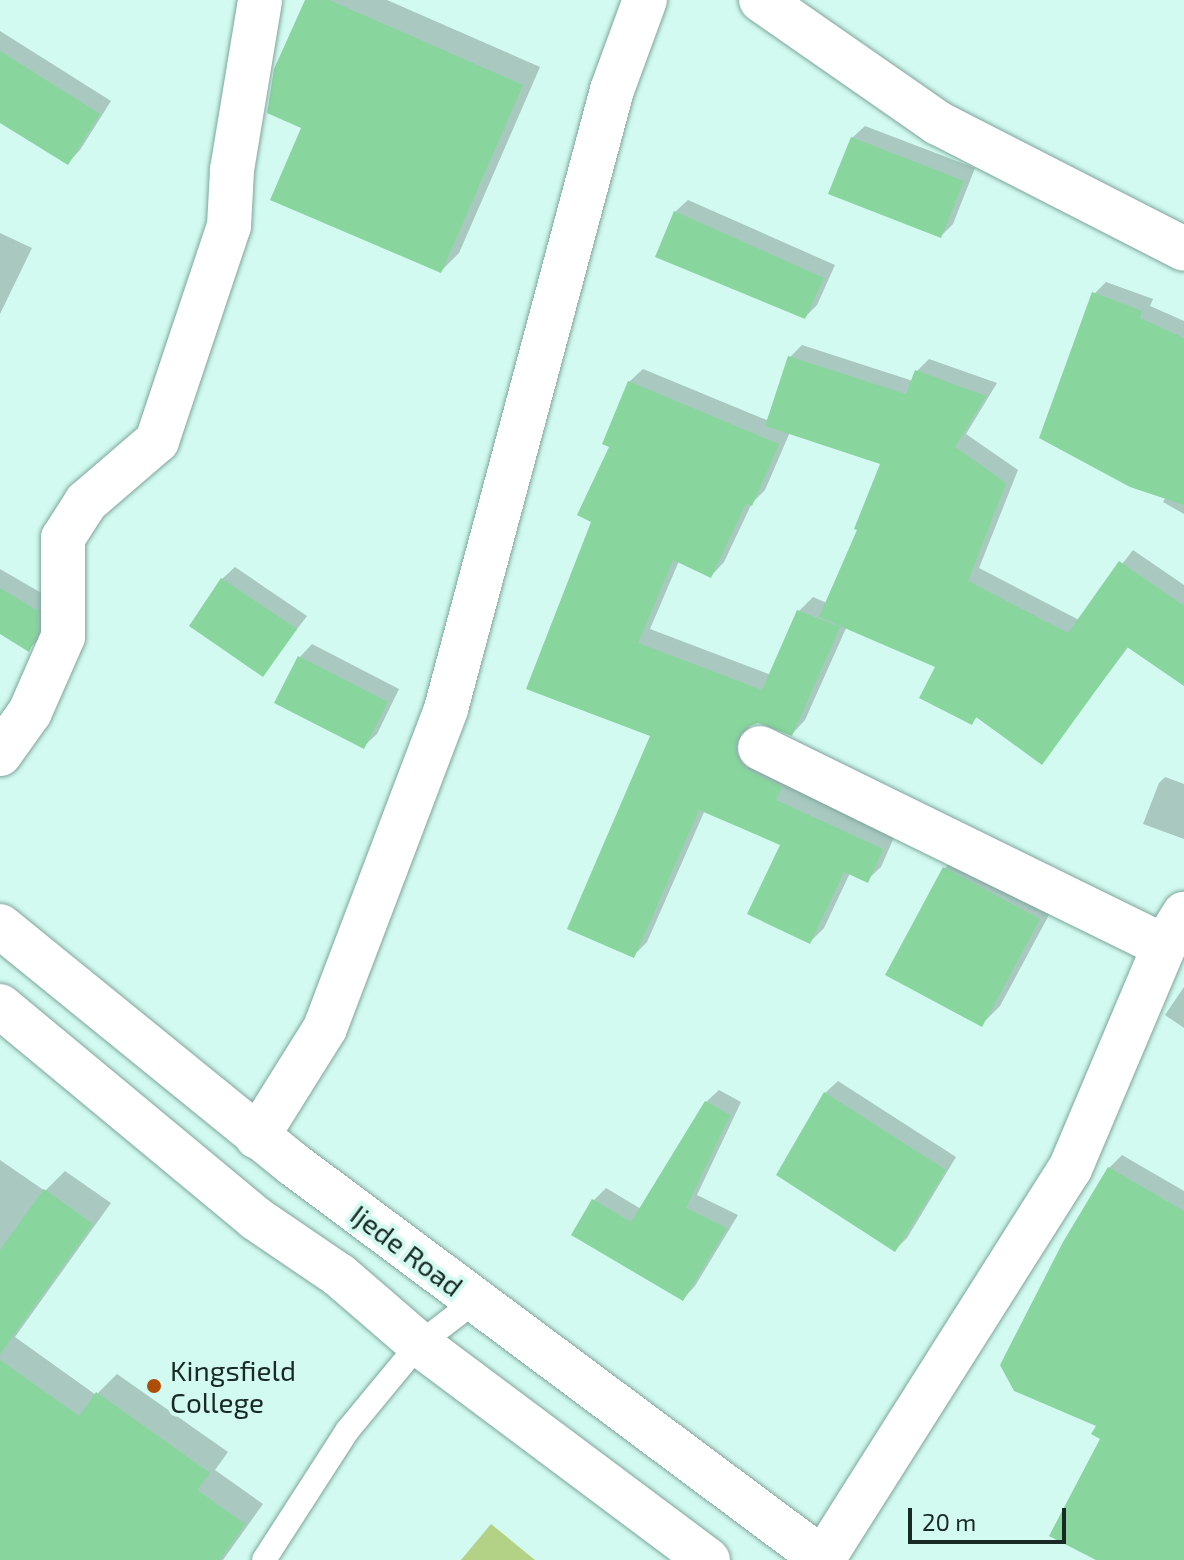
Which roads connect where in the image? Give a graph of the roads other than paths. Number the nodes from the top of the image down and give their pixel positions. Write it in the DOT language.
graph roads {
  1 [pos="260,0"];
  2 [pos="645,0"];
  3 [pos="761,0"];
  4 [pos="1184,249"];
  5 [pos="760,748"];
  6 [pos="0,754"];
  7 [pos="0,926"];
  8 [pos="1174,930"];
  9 [pos="0,1006"];
  10 [pos="257,1137"];
  11 [pos="475,1301"];
  12 [pos="419,1344"];
  13 [pos="264,1560"];
  14 [pos="708,1560"];
  15 [pos="823,1560"];
  1 -- 6 [label="street"];
  2 -- 10 [label="street"];
  3 -- 4 [label="street"];
  5 -- 8 [label="street"];
  7 -- 10 [label="street, Ijede Road"];
  8 -- 15 [label="street"];
  9 -- 12 [label="street"];
  10 -- 11 [label="street, Ijede Road"];
  11 -- 12 [label="lane"];
  11 -- 15 [label="street, Ijede Road"];
  12 -- 13 [label="lane"];
  12 -- 14 [label="street"];
}
